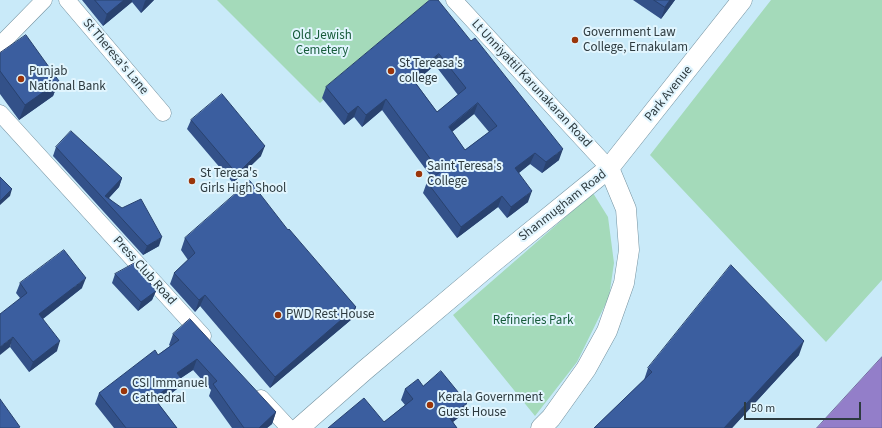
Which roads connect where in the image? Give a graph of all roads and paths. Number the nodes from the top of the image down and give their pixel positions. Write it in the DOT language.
graph roads {
  1 [pos="44,0"];
  2 [pos="67,0"];
  3 [pos="454,0"];
  4 [pos="742,0"];
  5 [pos="0,45"];
  6 [pos="0,113"];
  7 [pos="163,113"];
  8 [pos="609,168"];
  9 [pos="216,349"];
  10 [pos="252,388"];
  11 [pos="289,428"];
  12 [pos="299,428"];
  13 [pos="541,428"];
  1 -- 5 [label="street"];
  2 -- 7 [label="street, St Theresa's Lane"];
  3 -- 8 [label="street, Lt Unniyattil Karunakaran Road"];
  4 -- 8 [label="main road, Park Avenue"];
  6 -- 9 [label="street, Press Club Road"];
  8 -- 12 [label="main road, Shanmugham Road"];
  8 -- 13 [label="main road, Shanmugham Road"];
  10 -- 11 [label="street"];
}
